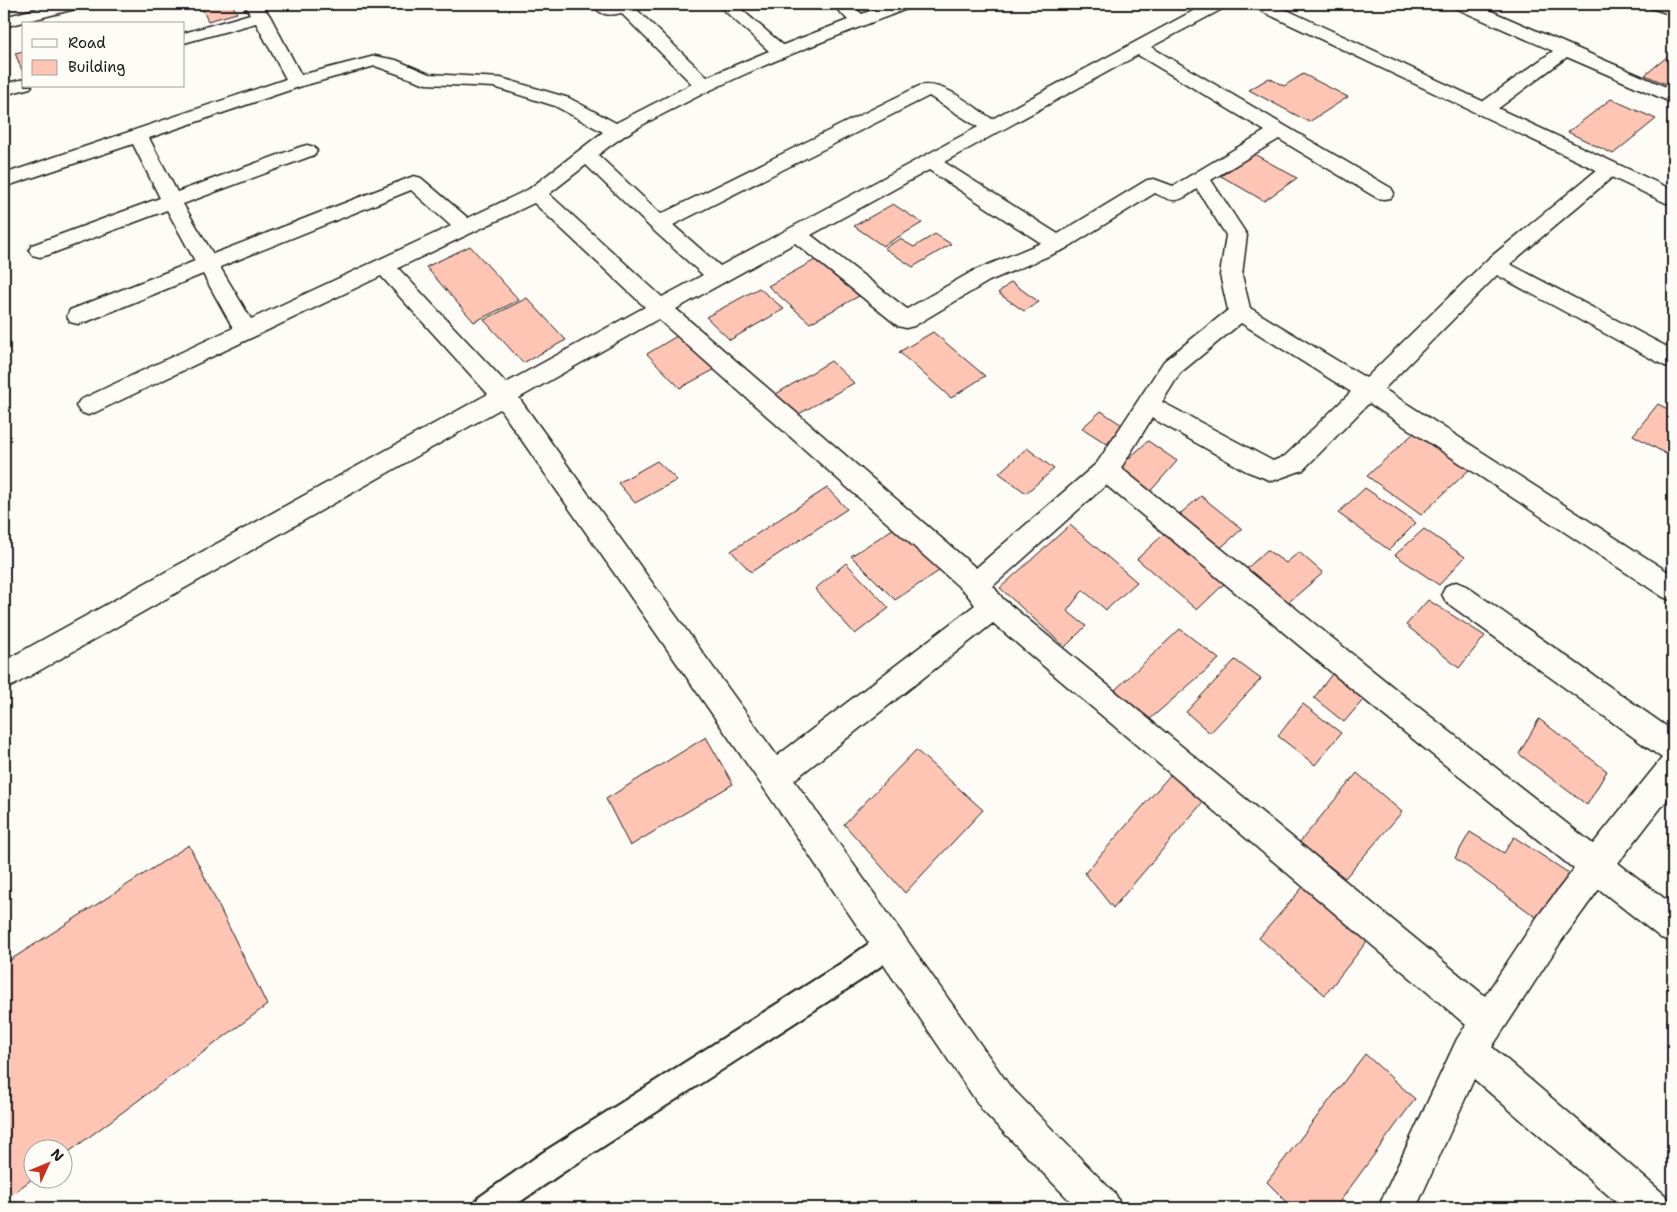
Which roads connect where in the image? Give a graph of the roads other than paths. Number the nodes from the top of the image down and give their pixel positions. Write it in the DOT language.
graph roads {
  1 [pos="73,4"];
  2 [pos="600,4"];
  3 [pos="725,4"];
  4 [pos="840,4"];
  5 [pos="903,4"];
  6 [pos="1218,4"];
  7 [pos="1261,4"];
  8 [pos="1461,4"];
  9 [pos="1657,4"];
  10 [pos="257,10"];
  11 [pos="1673,10"];
  12 [pos="860,21"];
  13 [pos="4,22"];
  14 [pos="185,38"];
  15 [pos="1138,47"];
  16 [pos="1565,50"];
  17 [pos="781,52"];
  18 [pos="296,82"];
  19 [pos="22,85"];
  20 [pos="704,85"];
  21 [pos="4,90"];
  22 [pos="1673,97"];
  23 [pos="1485,109"];
  24 [pos="993,128"];
  25 [pos="1280,130"];
  26 [pos="616,131"];
  27 [pos="138,135"];
  28 [pos="307,151"];
  29 [pos="587,155"];
  30 [pos="930,162"];
  31 [pos="1610,169"];
  32 [pos="1200,178"];
  33 [pos="4,181"];
  34 [pos="1384,193"];
  35 [pos="536,194"];
  36 [pos="1673,198"];
  37 [pos="172,202"];
  38 [pos="659,224"];
  39 [pos="465,227"];
  40 [pos="797,234"];
  41 [pos="1058,244"];
  42 [pos="40,250"];
  43 [pos="208,263"];
  44 [pos="1495,265"];
  45 [pos="385,267"];
  46 [pos="719,277"];
  47 [pos="660,308"];
  48 [pos="1240,312"];
  49 [pos="78,316"];
  50 [pos="247,332"];
  51 [pos="1673,360"];
  52 [pos="1367,390"];
  53 [pos="504,396"];
  54 [pos="1148,405"];
  55 [pos="88,406"];
  56 [pos="1106,470"];
  57 [pos="1673,589"];
  58 [pos="1456,594"];
  59 [pos="984,596"];
  60 [pos="6,670"];
  61 [pos="1673,748"];
  62 [pos="1673,768"];
  63 [pos="774,777"];
  64 [pos="1596,866"];
  65 [pos="1673,926"];
  66 [pos="890,944"];
  67 [pos="1489,1022"];
  68 [pos="1469,1052"];
  69 [pos="488,1208"];
  70 [pos="1103,1208"];
  71 [pos="1397,1208"];
  72 [pos="1652,1208"];
  1 -- 13 [label="street"];
  2 -- 20 [label="street"];
  3 -- 17 [label="street"];
  4 -- 12 [label="street"];
  5 -- 12 [label="street"];
  6 -- 15 [label="street"];
  7 -- 23 [label="street"];
  8 -- 16 [label="street"];
  9 -- 11 [label="street"];
  10 -- 14 [label="street"];
  10 -- 18 [label="street"];
  12 -- 17 [label="street"];
  15 -- 24 [label="street"];
  15 -- 25 [label="street"];
  16 -- 22 [label="street"];
  16 -- 23 [label="street"];
  17 -- 20 [label="street"];
  18 -- 26 [label="street"];
  18 -- 27 [label="street"];
  19 -- 21 [label="street"];
  20 -- 26 [label="street"];
  23 -- 31 [label="street"];
  24 -- 30 [label="street"];
  24 -- 38 [label="street"];
  25 -- 32 [label="street"];
  25 -- 34 [label="street"];
  26 -- 29 [label="street"];
  27 -- 33 [label="street"];
  27 -- 37 [label="street"];
  28 -- 37 [label="street"];
  29 -- 35 [label="street"];
  29 -- 38 [label="street"];
  30 -- 40 [label="street"];
  30 -- 41 [label="street"];
  31 -- 36 [label="street"];
  31 -- 44 [label="street"];
  32 -- 41 [label="street"];
  32 -- 48 [label="street"];
  35 -- 39 [label="street"];
  35 -- 47 [label="street"];
  37 -- 42 [label="street"];
  37 -- 43 [label="street"];
  38 -- 46 [label="street"];
  39 -- 43 [label="street"];
  39 -- 45 [label="street"];
  40 -- 41 [label="street"];
  40 -- 46 [label="street"];
  43 -- 49 [label="street"];
  43 -- 50 [label="street"];
  44 -- 51 [label="street"];
  44 -- 52 [label="street"];
  45 -- 50 [label="street"];
  45 -- 53 [label="street"];
  46 -- 47 [label="street"];
  47 -- 53 [label="street"];
  47 -- 59 [label="street"];
  48 -- 52 [label="street"];
  48 -- 54 [label="street"];
  50 -- 55 [label="street"];
  52 -- 54 [label="street"];
  52 -- 57 [label="street"];
  53 -- 60 [label="street"];
  53 -- 63 [label="street"];
  54 -- 56 [label="street"];
  56 -- 59 [label="street"];
  56 -- 64 [label="street"];
  58 -- 61 [label="street"];
  59 -- 63 [label="street"];
  59 -- 67 [label="street"];
  62 -- 64 [label="street"];
  63 -- 66 [label="street"];
  64 -- 65 [label="street"];
  64 -- 67 [label="street"];
  66 -- 69 [label="lane"];
  66 -- 70 [label="street"];
  67 -- 68 [label="street"];
  68 -- 71 [label="street"];
  68 -- 72 [label="street"];
}
